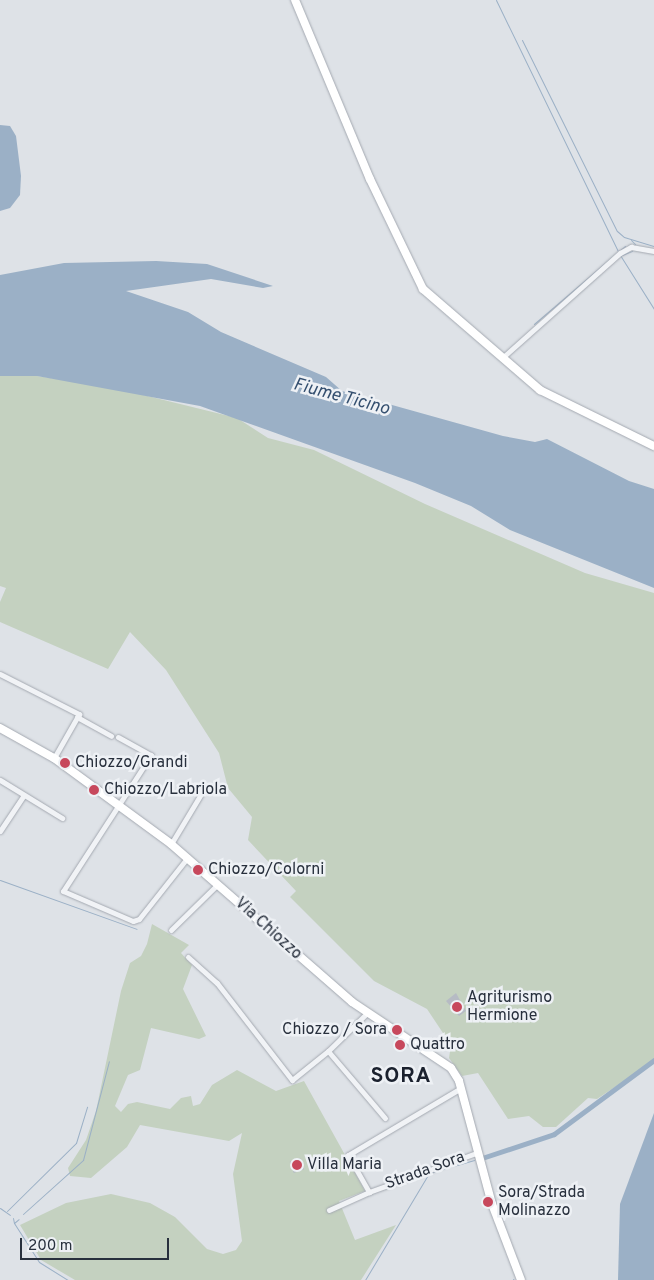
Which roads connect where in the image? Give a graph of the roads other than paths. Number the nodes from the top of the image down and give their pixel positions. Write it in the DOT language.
graph roads {
  1 [pos="295,0"];
  2 [pos="654,251"];
  3 [pos="502,358"];
  4 [pos="654,446"];
  5 [pos="0,674"];
  6 [pos="77,717"];
  7 [pos="0,728"];
  8 [pos="111,736"];
  9 [pos="118,737"];
  10 [pos="54,758"];
  11 [pos="0,780"];
  12 [pos="24,794"];
  13 [pos="201,794"];
  14 [pos="117,806"];
  15 [pos="62,818"];
  16 [pos="0,831"];
  17 [pos="171,844"];
  18 [pos="188,857"];
  19 [pos="218,884"];
  20 [pos="170,930"];
  21 [pos="188,957"];
  22 [pos="367,1013"];
  23 [pos="328,1051"];
  24 [pos="460,1088"];
  25 [pos="385,1118"];
  26 [pos="476,1152"];
  27 [pos="369,1192"];
  28 [pos="328,1210"];
  29 [pos="521,1280"];
  1 -- 3 [label="street"];
  2 -- 3 [label="street"];
  3 -- 4 [label="street"];
  5 -- 6 [label="street"];
  6 -- 8 [label="street"];
  6 -- 10 [label="street"];
  7 -- 10 [label="street, Via Chiozzo"];
  9 -- 14 [label="street"];
  10 -- 14 [label="street, Via Chiozzo"];
  11 -- 12 [label="street"];
  12 -- 15 [label="street"];
  12 -- 16 [label="street"];
  13 -- 17 [label="street"];
  14 -- 17 [label="street, Via Chiozzo"];
  14 -- 18 [label="street"];
  17 -- 18 [label="street, Via Chiozzo"];
  18 -- 19 [label="street, Via Chiozzo"];
  19 -- 20 [label="street"];
  19 -- 22 [label="street, Via Chiozzo"];
  21 -- 23 [label="street"];
  22 -- 23 [label="street"];
  22 -- 24 [label="street, Strada Sora"];
  23 -- 25 [label="street"];
  24 -- 26 [label="street, Strada Sora"];
  24 -- 27 [label="street, Strada Sora"];
  26 -- 27 [label="street, Strada Sora"];
  26 -- 29 [label="street, Strada Sora"];
  27 -- 28 [label="street"];
}
